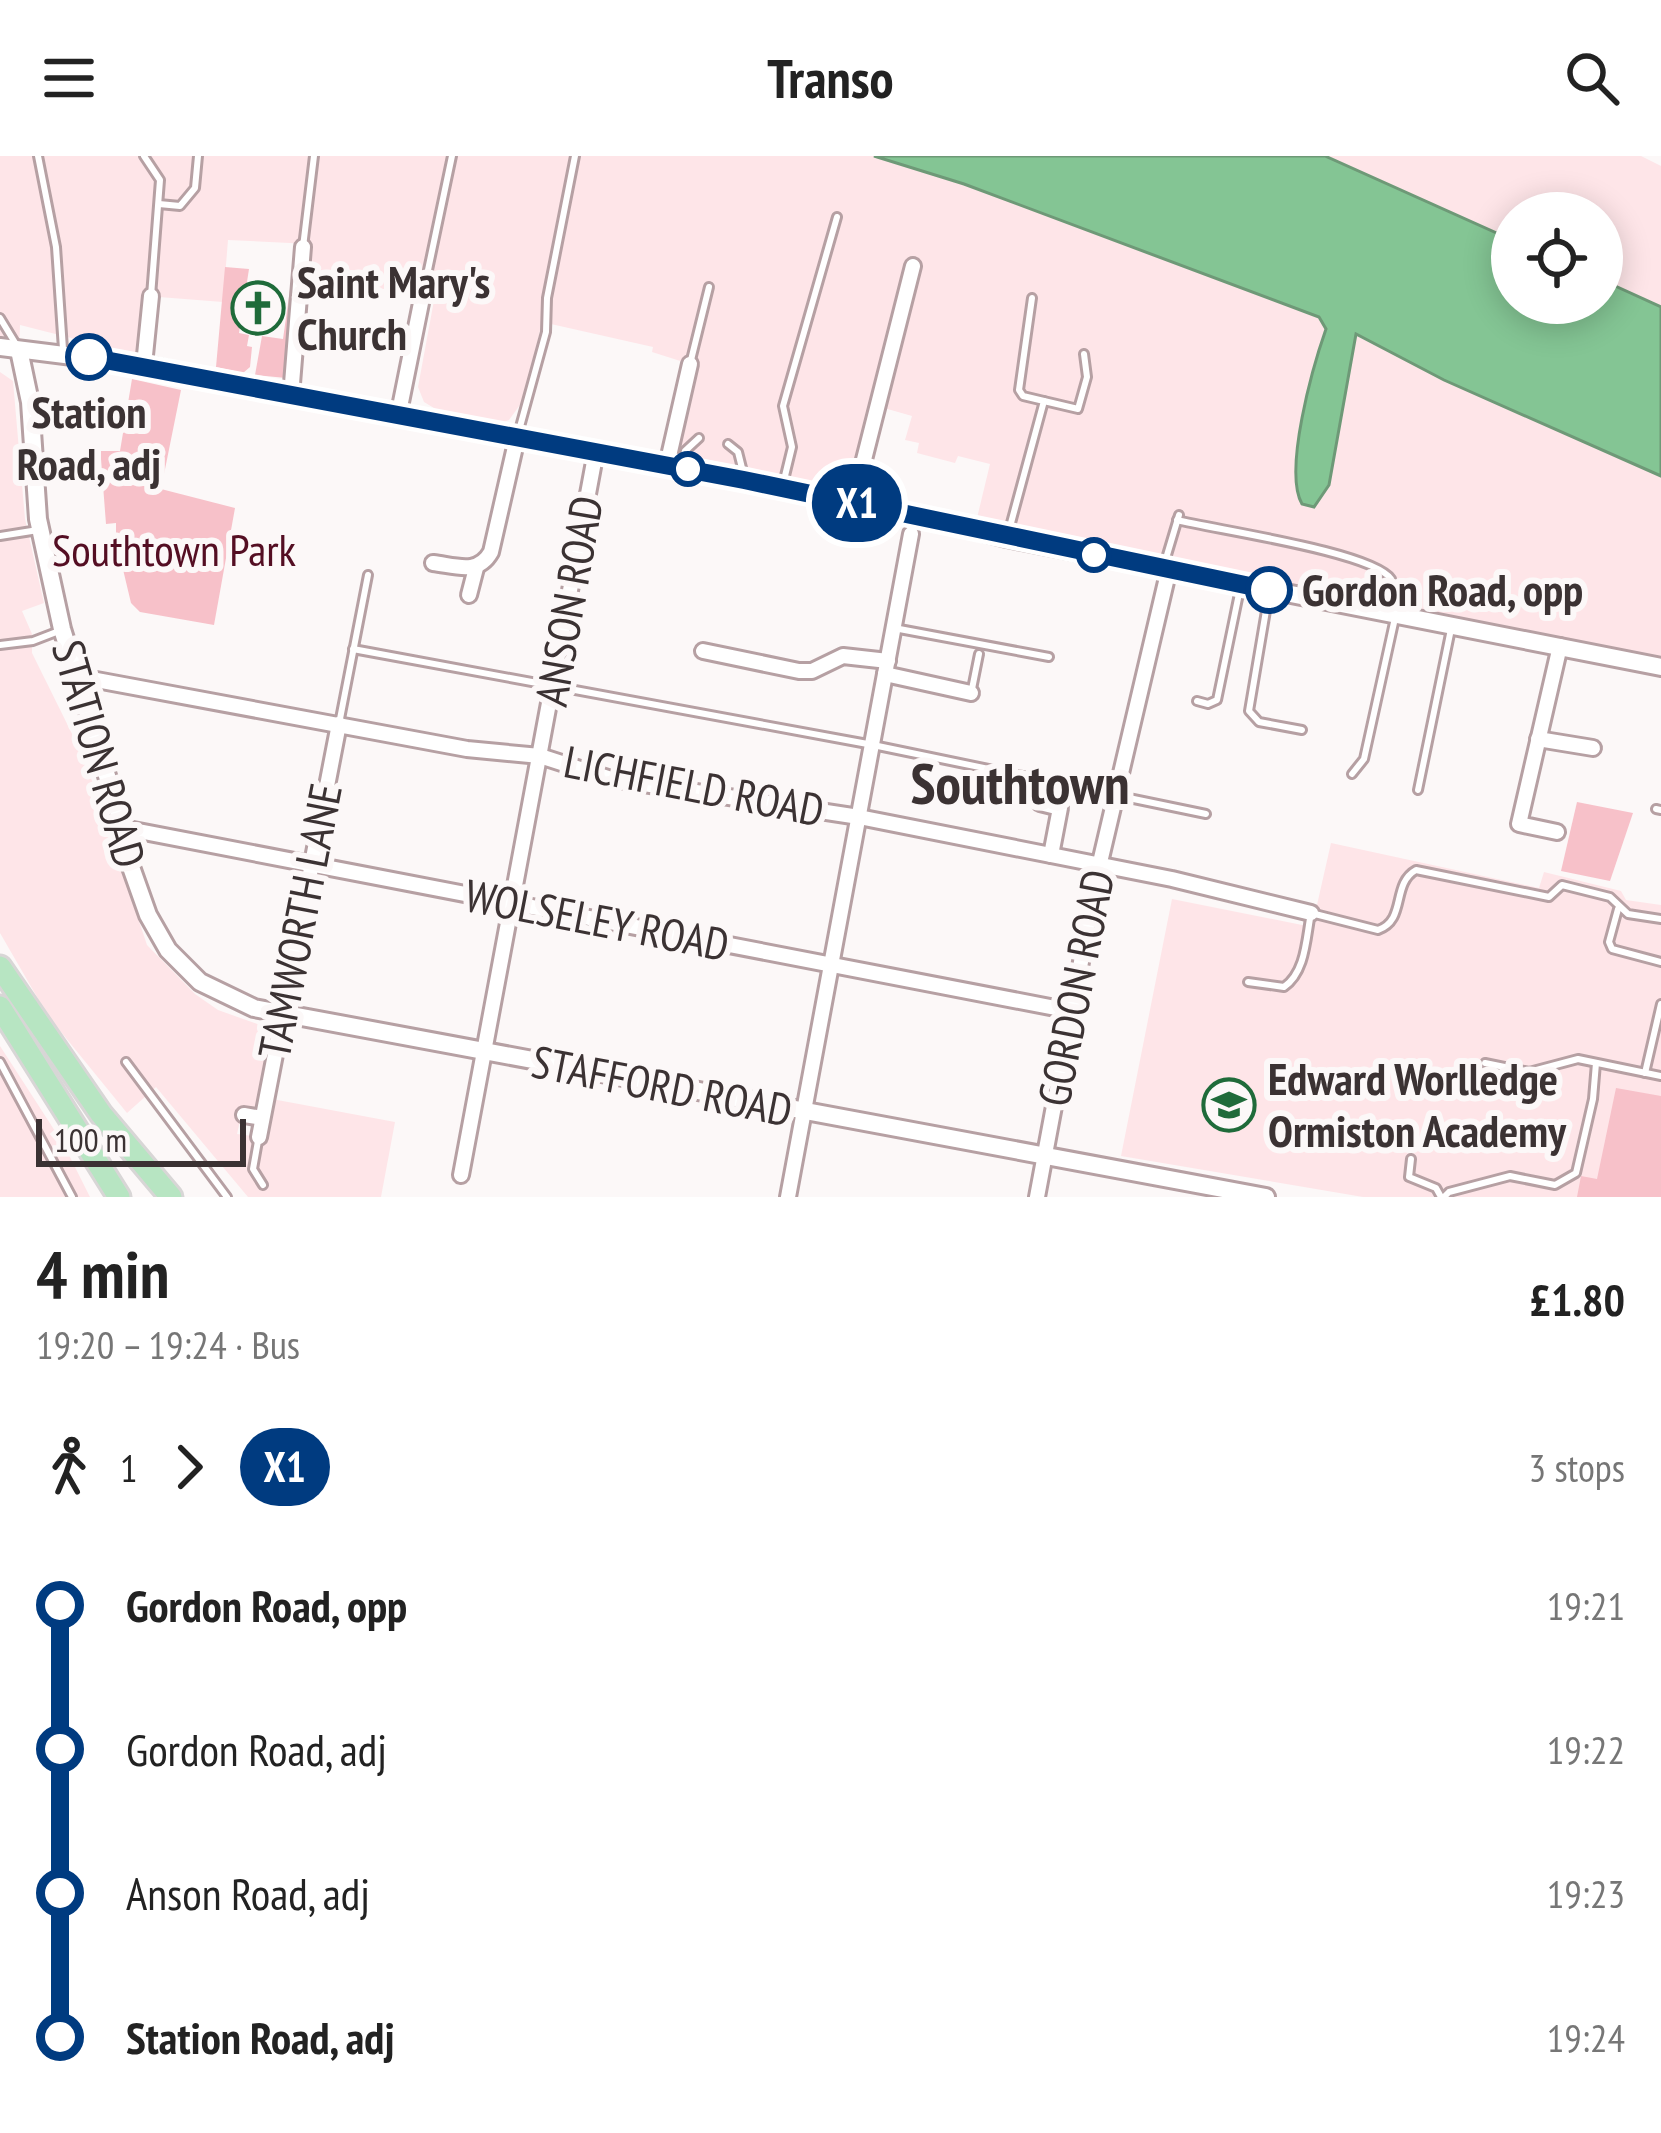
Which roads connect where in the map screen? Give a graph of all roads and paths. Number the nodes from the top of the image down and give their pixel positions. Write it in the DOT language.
graph roads {
  1 [pos="38,156"];
  2 [pos="144,156"];
  3 [pos="199,156"];
  4 [pos="314,156"];
  5 [pos="452,156"];
  6 [pos="575,156"];
  7 [pos="159,204"];
  8 [pos="837,217"];
  9 [pos="303,248"];
  10 [pos="913,266"];
  11 [pos="709,287"];
  12 [pos="423,293"];
  13 [pos="152,296"];
  14 [pos="1032,298"];
  15 [pos="0,318"];
  16 [pos="0,346"];
  17 [pos="20,350"];
  18 [pos="64,353"];
  19 [pos="1084,354"];
  20 [pos="691,364"];
  21 [pos="144,365"];
  22 [pos="291,395"];
  23 [pos="1044,401"];
  24 [pos="398,417"];
  25 [pos="517,437"];
  26 [pos="699,438"];
  27 [pos="728,444"];
  28 [pos="596,451"];
  29 [pos="674,467"];
  30 [pos="744,480"];
  31 [pos="782,488"];
  32 [pos="853,502"];
  33 [pos="41,530"];
  34 [pos="911,534"];
  35 [pos="0,536"];
  36 [pos="1007,538"];
  37 [pos="434,563"];
  38 [pos="476,568"];
  39 [pos="1166,568"];
  40 [pos="368,575"];
  41 [pos="1241,584"];
  42 [pos="1269,590"];
  43 [pos="470,596"];
  44 [pos="1391,614"];
  45 [pos="1452,625"];
  46 [pos="894,628"];
  47 [pos="62,629"];
  48 [pos="0,645"];
  49 [pos="1560,646"];
  50 [pos="353,649"];
  51 [pos="703,651"];
  52 [pos="979,654"];
  53 [pos="1049,657"];
  54 [pos="1661,667"];
  55 [pos="886,668"];
  56 [pos="75,676"];
  57 [pos="553,688"];
  58 [pos="971,693"];
  59 [pos="1197,701"];
  60 [pos="339,724"];
  61 [pos="1302,730"];
  62 [pos="1538,739"];
  63 [pos="873,746"];
  64 [pos="1593,748"];
  65 [pos="540,757"];
  66 [pos="1352,774"];
  67 [pos="1418,790"];
  68 [pos="1115,794"];
  69 [pos="1040,803"];
  70 [pos="1206,814"];
  71 [pos="859,818"];
  72 [pos="123,828"];
  73 [pos="1557,832"];
  74 [pos="1051,855"];
  75 [pos="1100,864"];
  76 [pos="312,865"];
  77 [pos="511,902"];
  78 [pos="1618,908"];
  79 [pos="1311,914"];
  80 [pos="1661,920"];
  81 [pos="1661,962"];
  82 [pos="832,964"];
  83 [pos="0,967"];
  84 [pos="1248,982"];
  85 [pos="1661,1004"];
  86 [pos="1071,1011"];
  87 [pos="280,1013"];
  88 [pos="5,1016"];
  89 [pos="482,1052"];
  90 [pos="0,1062"];
  91 [pos="126,1062"];
  92 [pos="1485,1063"];
  93 [pos="1596,1063"];
  94 [pos="1645,1073"];
  95 [pos="1661,1076"];
  96 [pos="802,1112"];
  97 [pos="244,1115"];
  98 [pos="262,1118"];
  99 [pos="259,1138"];
  100 [pos="1044,1158"];
  101 [pos="1411,1159"];
  102 [pos="460,1175"];
  103 [pos="263,1185"];
  104 [pos="72,1197"];
  105 [pos="119,1197"];
  106 [pos="171,1197"];
  107 [pos="227,1197"];
  108 [pos="788,1197"];
  109 [pos="1037,1197"];
  110 [pos="1266,1197"];
  111 [pos="1442,1197"];
  1 -- 18 [label="lane"];
  2 -- 7 [label="lane"];
  3 -- 7 [label="lane"];
  4 -- 9 [label="lane"];
  5 -- 12 [label="lane"];
  6 -- 25 [label="lane"];
  7 -- 13 [label="lane"];
  8 -- 31 [label="lane"];
  9 -- 22 [label="street"];
  10 -- 32 [label="street"];
  11 -- 20 [label="lane"];
  12 -- 24 [label="street"];
  13 -- 21 [label="street"];
  14 -- 23 [label="lane"];
  15 -- 17 [label="lane"];
  16 -- 17 [label="street"];
  17 -- 18 [label="street"];
  17 -- 33 [label="street, STATION ROAD"];
  18 -- 21 [label="street"];
  19 -- 23 [label="lane"];
  20 -- 29 [label="street"];
  21 -- 22 [label="street"];
  22 -- 24 [label="street"];
  23 -- 36 [label="lane"];
  24 -- 25 [label="street"];
  25 -- 28 [label="street"];
  25 -- 38 [label="street"];
  26 -- 29 [label="lane"];
  27 -- 30 [label="lane"];
  28 -- 29 [label="street"];
  28 -- 57 [label="street, ANSON ROAD"];
  29 -- 30 [label="street"];
  30 -- 31 [label="street"];
  31 -- 32 [label="street"];
  32 -- 36 [label="street"];
  33 -- 35 [label="lane"];
  33 -- 47 [label="street, STATION ROAD"];
  34 -- 46 [label="street"];
  36 -- 39 [label="street"];
  37 -- 38 [label="street"];
  38 -- 43 [label="street"];
  39 -- 41 [label="street"];
  39 -- 44 [label="lane"];
  39 -- 68 [label="street, GORDON ROAD"];
  40 -- 50 [label="lane"];
  41 -- 42 [label="street"];
  41 -- 59 [label="lane"];
  42 -- 44 [label="street"];
  42 -- 61 [label="lane"];
  44 -- 45 [label="street"];
  44 -- 66 [label="lane"];
  45 -- 49 [label="street"];
  45 -- 67 [label="lane"];
  46 -- 53 [label="lane"];
  46 -- 55 [label="street"];
  47 -- 48 [label="lane"];
  47 -- 56 [label="street, STATION ROAD"];
  49 -- 54 [label="street"];
  49 -- 62 [label="street"];
  50 -- 57 [label="lane"];
  50 -- 60 [label="lane"];
  51 -- 55 [label="street"];
  52 -- 58 [label="lane"];
  55 -- 58 [label="street"];
  55 -- 63 [label="street"];
  56 -- 60 [label="street, LICHFIELD ROAD"];
  56 -- 72 [label="street, STATION ROAD"];
  57 -- 63 [label="lane"];
  57 -- 65 [label="street, ANSON ROAD"];
  60 -- 65 [label="street, LICHFIELD ROAD"];
  60 -- 76 [label="street, TAMWORTH LANE"];
  62 -- 64 [label="street"];
  62 -- 73 [label="street"];
  63 -- 68 [label="lane"];
  63 -- 71 [label="street"];
  65 -- 71 [label="street, LICHFIELD ROAD"];
  65 -- 77 [label="street, ANSON ROAD"];
  68 -- 70 [label="lane"];
  68 -- 75 [label="street, GORDON ROAD"];
  69 -- 74 [label="street"];
  71 -- 74 [label="street, LICHFIELD ROAD"];
  71 -- 82 [label="street"];
  72 -- 76 [label="street, WOLSELEY ROAD"];
  72 -- 87 [label="street, STATION ROAD"];
  74 -- 75 [label="street, LICHFIELD ROAD"];
  75 -- 79 [label="street, LICHFIELD ROAD"];
  75 -- 86 [label="street, GORDON ROAD"];
  76 -- 77 [label="street, WOLSELEY ROAD"];
  76 -- 87 [label="street, TAMWORTH LANE"];
  77 -- 82 [label="street, WOLSELEY ROAD"];
  77 -- 89 [label="street, ANSON ROAD"];
  78 -- 79 [label="lane"];
  78 -- 80 [label="lane"];
  78 -- 81 [label="lane"];
  79 -- 84 [label="lane"];
  82 -- 86 [label="street, WOLSELEY ROAD"];
  82 -- 96 [label="street"];
  83 -- 106 [label="main road"];
  85 -- 94 [label="lane"];
  86 -- 100 [label="street, GORDON ROAD"];
  87 -- 89 [label="street, STAFFORD ROAD"];
  87 -- 98 [label="street, TAMWORTH LANE"];
  88 -- 105 [label="main road"];
  89 -- 96 [label="street, STAFFORD ROAD"];
  89 -- 102 [label="street, ANSON ROAD"];
  90 -- 104 [label="lane"];
  91 -- 107 [label="lane"];
  92 -- 93 [label="lane"];
  93 -- 94 [label="lane"];
  93 -- 111 [label="lane"];
  94 -- 95 [label="lane"];
  96 -- 100 [label="street, STAFFORD ROAD"];
  96 -- 108 [label="street"];
  97 -- 98 [label="street, TAMWORTH LANE"];
  98 -- 99 [label="street, TAMWORTH LANE"];
  99 -- 103 [label="lane"];
  100 -- 109 [label="street, GORDON ROAD"];
  100 -- 110 [label="street, STAFFORD ROAD"];
  101 -- 111 [label="lane"];
}
